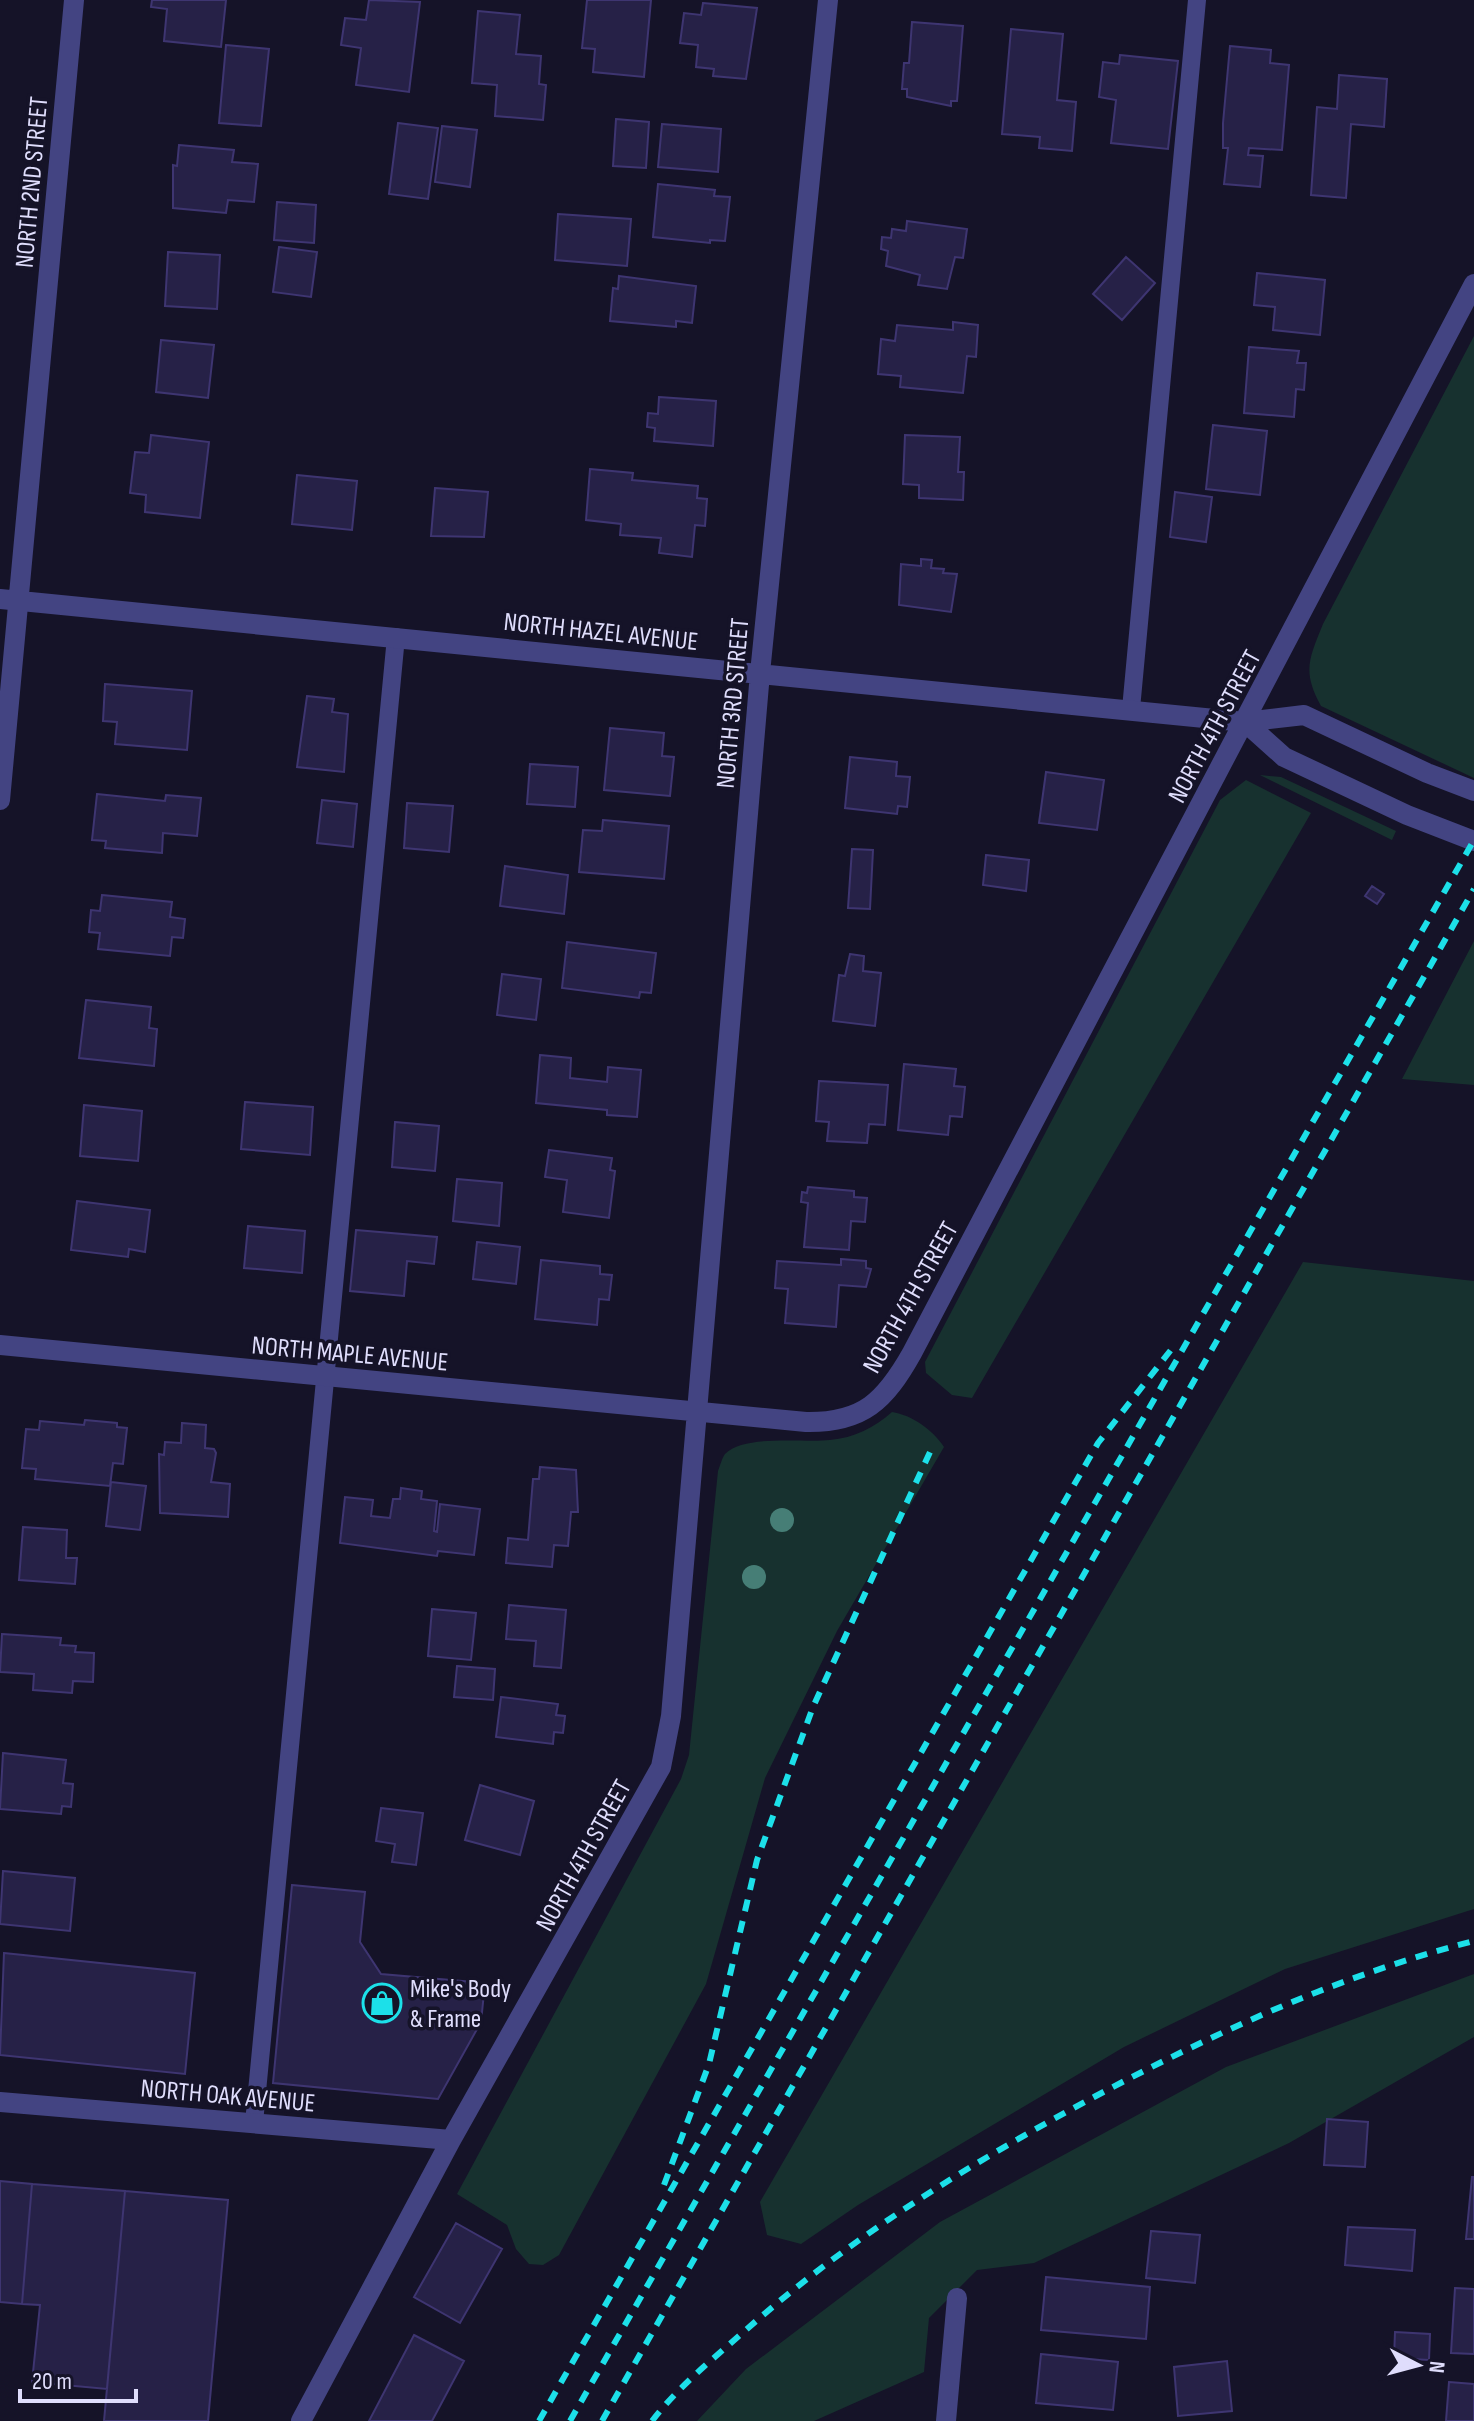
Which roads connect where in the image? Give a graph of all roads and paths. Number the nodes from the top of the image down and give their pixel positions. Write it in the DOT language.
graph roads {
  1 [pos="74,0"];
  2 [pos="828,0"];
  3 [pos="1197,0"];
  4 [pos="1474,284"];
  5 [pos="9,600"];
  6 [pos="396,637"];
  7 [pos="760,673"];
  8 [pos="1131,709"];
  9 [pos="1245,722"];
  10 [pos="1474,791"];
  11 [pos="0,800"];
  12 [pos="1474,841"];
  13 [pos="0,1345"];
  14 [pos="325,1376"];
  15 [pos="695,1412"];
  16 [pos="0,2102"];
  17 [pos="254,2123"];
  18 [pos="451,2140"];
  19 [pos="957,2298"];
  20 [pos="301,2421"];
  21 [pos="946,2421"];
  1 -- 5 [label="street, NORTH 2ND STREET"];
  2 -- 7 [label="street, NORTH 3RD STREET"];
  3 -- 8 [label="lane"];
  4 -- 9 [label="street, NORTH 4TH STREET"];
  5 -- 6 [label="street, NORTH HAZEL AVENUE"];
  5 -- 11 [label="street, NORTH 2ND STREET"];
  6 -- 7 [label="street, NORTH HAZEL AVENUE"];
  6 -- 14 [label="lane"];
  7 -- 8 [label="street, NORTH HAZEL AVENUE"];
  7 -- 15 [label="street, NORTH 3RD STREET"];
  8 -- 9 [label="street, NORTH HAZEL AVENUE"];
  9 -- 10 [label="street, NORTH HAZEL AVENUE"];
  9 -- 12 [label="street"];
  9 -- 15 [label="street, NORTH 4TH STREET"];
  13 -- 14 [label="street, NORTH MAPLE AVENUE"];
  14 -- 15 [label="street, NORTH MAPLE AVENUE"];
  14 -- 17 [label="lane"];
  15 -- 18 [label="street, NORTH 4TH STREET"];
  16 -- 17 [label="street, NORTH OAK AVENUE"];
  17 -- 18 [label="street, NORTH OAK AVENUE"];
  18 -- 20 [label="street, NORTH 4TH STREET"];
  19 -- 21 [label="street"];
}
